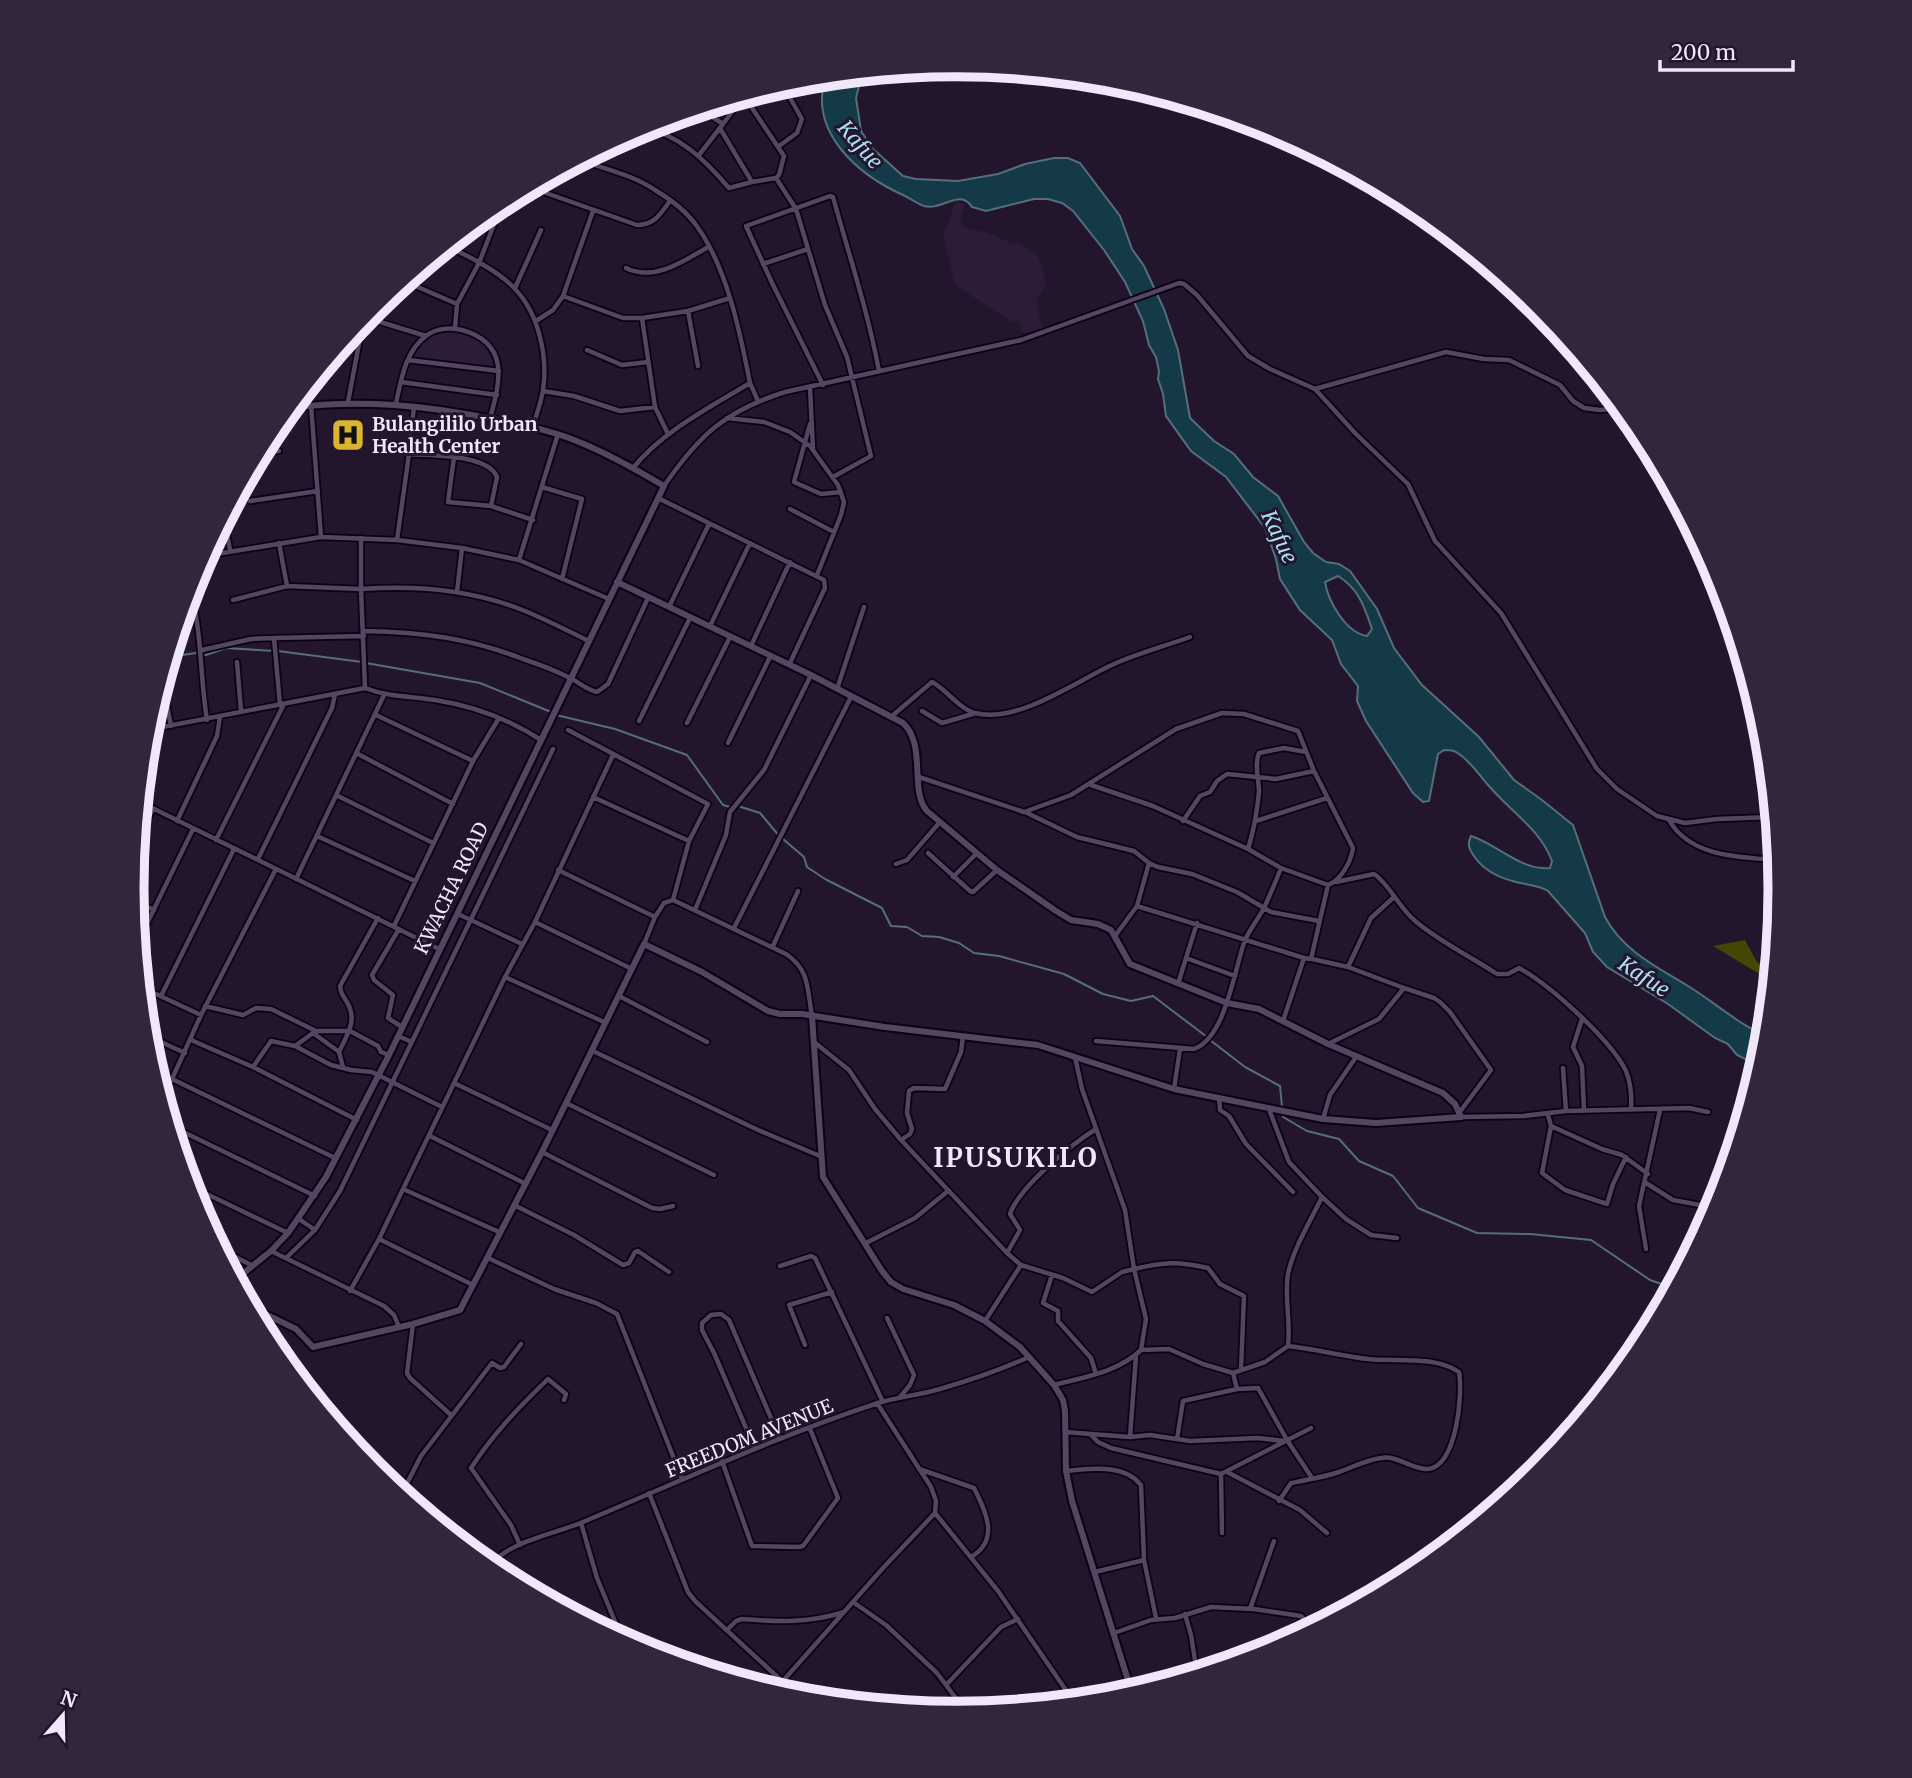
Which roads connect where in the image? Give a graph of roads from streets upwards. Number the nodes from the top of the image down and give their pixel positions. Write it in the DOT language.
graph roads {
  1 [pos="788,95"];
  2 [pos="749,104"];
  3 [pos="735,108"];
  4 [pos="709,116"];
  5 [pos="722,127"];
  6 [pos="660,133"];
  7 [pos="779,146"];
  8 [pos="699,155"];
  9 [pos="592,164"];
  10 [pos="776,178"];
  11 [pos="752,182"];
  12 [pos="541,192"];
  13 [pos="670,201"];
  14 [pos="796,209"];
  15 [pos="593,211"];
  16 [pos="495,221"];
  17 [pos="541,230"];
  18 [pos="708,247"];
  19 [pos="808,249"];
  20 [pos="455,251"];
  21 [pos="479,263"];
  22 [pos="763,264"];
  23 [pos="626,268"];
  24 [pos="414,285"];
  25 [pos="514,288"];
  26 [pos="563,296"];
  27 [pos="730,298"];
  28 [pos="457,304"];
  29 [pos="688,311"];
  30 [pos="642,318"];
  31 [pos="377,321"];
  32 [pos="536,321"];
  33 [pos="455,328"];
  34 [pos="426,336"];
  35 [pos="360,339"];
  36 [pos="587,350"];
  37 [pos="408,360"];
  38 [pos="648,362"];
  39 [pos="698,366"];
  40 [pos="499,371"];
  41 [pos="879,371"];
  42 [pos="851,378"];
  43 [pos="401,382"];
  44 [pos="750,383"];
  45 [pos="823,385"];
  46 [pos="810,388"];
  47 [pos="1315,389"];
  48 [pos="542,391"];
  49 [pos="496,395"];
  50 [pos="758,401"];
  51 [pos="348,402"];
  52 [pos="396,403"];
  53 [pos="311,405"];
  54 [pos="304,406"];
  55 [pos="415,406"];
  56 [pos="655,407"];
  57 [pos="1610,409"];
  58 [pos="490,418"];
  59 [pos="727,418"];
  60 [pos="810,424"];
  61 [pos="533,427"];
  62 [pos="558,434"];
  63 [pos="668,434"];
  64 [pos="804,441"];
  65 [pos="273,450"];
  66 [pos="279,450"];
  67 [pos="813,450"];
  68 [pos="409,454"];
  69 [pos="454,457"];
  70 [pos="633,468"];
  71 [pos="833,477"];
  72 [pos="664,486"];
  73 [pos="542,487"];
  74 [pos="318,491"];
  75 [pos="841,492"];
  76 [pos="658,498"];
  77 [pos="250,501"];
  78 [pos="491,506"];
  79 [pos="790,509"];
  80 [pos="533,520"];
  81 [pos="709,524"];
  82 [pos="227,533"];
  83 [pos="834,533"];
  84 [pos="321,537"];
  85 [pos="361,538"];
  86 [pos="397,540"];
  87 [pos="279,542"];
  88 [pos="750,543"];
  89 [pos="462,548"];
  90 [pos="230,550"];
  91 [pos="218,553"];
  92 [pos="519,560"];
  93 [pos="790,562"];
  94 [pos="817,575"];
  95 [pos="562,579"];
  96 [pos="617,582"];
  97 [pos="287,586"];
  98 [pos="361,589"];
  99 [pos="457,592"];
  100 [pos="648,598"];
  101 [pos="609,599"];
  102 [pos="233,600"];
  103 [pos="668,607"];
  104 [pos="864,607"];
  105 [pos="195,608"];
  106 [pos="690,618"];
  107 [pos="710,626"];
  108 [pos="365,633"];
  109 [pos="1190,636"];
  110 [pos="274,638"];
  111 [pos="730,638"];
  112 [pos="589,641"];
  113 [pos="751,647"];
  114 [pos="201,653"];
  115 [pos="770,657"];
  116 [pos="237,662"];
  117 [pos="789,665"];
  118 [pos="811,675"];
  119 [pos="570,678"];
  120 [pos="365,688"];
  121 [pos="837,689"];
  122 [pos="335,694"];
  123 [pos="384,695"];
  124 [pos="851,697"];
  125 [pos="166,703"];
  126 [pos="282,704"];
  127 [pos="241,711"];
  128 [pos="922,711"];
  129 [pos="976,713"];
  130 [pos="376,715"];
  131 [pos="892,716"];
  132 [pos="220,717"];
  133 [pos="499,718"];
  134 [pos="207,720"];
  135 [pos="639,721"];
  136 [pos="687,723"];
  137 [pos="171,726"];
  138 [pos="161,728"];
  139 [pos="568,730"];
  140 [pos="541,740"];
  141 [pos="729,743"];
  142 [pos="553,749"];
  143 [pos="1306,752"];
  144 [pos="358,754"];
  145 [pos="613,755"];
  146 [pos="473,761"];
  147 [pos="1314,771"];
  148 [pos="919,778"];
  149 [pos="1259,779"];
  150 [pos="1091,785"];
  151 [pos="338,796"];
  152 [pos="593,797"];
  153 [pos="1327,798"];
  154 [pos="453,804"];
  155 [pos="149,807"];
  156 [pos="153,809"];
  157 [pos="1024,812"];
  158 [pos="1764,817"];
  159 [pos="1668,819"];
  160 [pos="148,820"];
  161 [pos="177,821"];
  162 [pos="1183,821"];
  163 [pos="1256,821"];
  164 [pos="940,822"];
  165 [pos="194,829"];
  166 [pos="495,834"];
  167 [pos="317,836"];
  168 [pos="216,840"];
  169 [pos="509,840"];
  170 [pos="689,841"];
  171 [pos="433,843"];
  172 [pos="234,849"];
  173 [pos="1248,849"];
  174 [pos="928,853"];
  175 [pos="976,854"];
  176 [pos="258,859"];
  177 [pos="1767,859"];
  178 [pos="1149,863"];
  179 [pos="896,864"];
  180 [pos="1282,868"];
  181 [pos="276,869"];
  182 [pos="558,870"];
  183 [pos="997,870"];
  184 [pos="953,877"];
  185 [pos="296,879"];
  186 [pos="415,881"];
  187 [pos="1336,881"];
  188 [pos="1328,885"];
  189 [pos="798,891"];
  190 [pos="1393,898"];
  191 [pos="673,900"];
  192 [pos="145,906"];
  193 [pos="1137,906"];
  194 [pos="1264,908"];
  195 [pos="695,909"];
  196 [pos="154,910"];
  197 [pos="458,914"];
  198 [pos="655,917"];
  199 [pos="377,918"];
  200 [pos="471,920"];
  201 [pos="1319,920"];
  202 [pos="535,922"];
  203 [pos="1197,923"];
  204 [pos="145,927"];
  205 [pos="396,927"];
  206 [pos="734,928"];
  207 [pos="1115,936"];
  208 [pos="1246,938"];
  209 [pos="644,943"];
  210 [pos="522,944"];
  211 [pos="773,946"];
  212 [pos="439,949"];
  213 [pos="1186,958"];
  214 [pos="1304,958"];
  215 [pos="1311,959"];
  216 [pos="1348,967"];
  217 [pos="632,969"];
  218 [pos="1234,976"];
  219 [pos="505,977"];
  220 [pos="1178,984"];
  221 [pos="1404,988"];
  222 [pos="151,991"];
  223 [pos="618,995"];
  224 [pos="161,996"];
  225 [pos="1227,1003"];
  226 [pos="413,1004"];
  227 [pos="205,1006"];
  228 [pos="426,1011"];
  229 [pos="201,1015"];
  230 [pos="811,1016"];
  231 [pos="1582,1020"];
  232 [pos="1283,1021"];
  233 [pos="604,1022"];
  234 [pos="402,1027"];
  235 [pos="350,1031"];
  236 [pos="315,1032"];
  237 [pos="963,1035"];
  238 [pos="398,1036"];
  239 [pos="191,1040"];
  240 [pos="159,1041"];
  241 [pos="1096,1041"];
  242 [pos="412,1042"];
  243 [pos="707,1042"];
  244 [pos="814,1042"];
  245 [pos="1328,1044"];
  246 [pos="295,1046"];
  247 [pos="1180,1049"];
  248 [pos="591,1050"];
  249 [pos="339,1052"];
  250 [pos="184,1053"];
  251 [pos="389,1055"];
  252 [pos="1074,1056"];
  253 [pos="1356,1057"];
  254 [pos="253,1067"];
  255 [pos="343,1067"];
  256 [pos="1563,1068"];
  257 [pos="378,1075"];
  258 [pos="172,1079"];
  259 [pos="168,1083"];
  260 [pos="392,1083"];
  261 [pos="454,1083"];
  262 [pos="1174,1088"];
  263 [pos="1219,1098"];
  264 [pos="566,1103"];
  265 [pos="442,1107"];
  266 [pos="1269,1108"];
  267 [pos="1631,1109"];
  268 [pos="1660,1110"];
  269 [pos="1566,1111"];
  270 [pos="1584,1111"];
  271 [pos="1708,1112"];
  272 [pos="1460,1115"];
  273 [pos="1548,1115"];
  274 [pos="1322,1119"];
  275 [pos="357,1120"];
  276 [pos="1551,1126"];
  277 [pos="1096,1129"];
  278 [pos="552,1130"];
  279 [pos="181,1131"];
  280 [pos="430,1136"];
  281 [pos="901,1140"];
  282 [pos="542,1152"];
  283 [pos="820,1156"];
  284 [pos="1626,1157"];
  285 [pos="336,1159"];
  286 [pos="1648,1174"];
  287 [pos="714,1175"];
  288 [pos="524,1183"];
  289 [pos="1646,1184"];
  290 [pos="403,1189"];
  291 [pos="948,1191"];
  292 [pos="203,1192"];
  293 [pos="1293,1192"];
  294 [pos="316,1196"];
  295 [pos="1322,1197"];
  296 [pos="513,1204"];
  297 [pos="673,1206"];
  298 [pos="1703,1206"];
  299 [pos="299,1219"];
  300 [pos="315,1230"];
  301 [pos="499,1232"];
  302 [pos="288,1233"];
  303 [pos="1397,1238"];
  304 [pos="379,1239"];
  305 [pos="866,1243"];
  306 [pos="1646,1249"];
  307 [pos="271,1251"];
  308 [pos="1007,1253"];
  309 [pos="232,1255"];
  310 [pos="286,1258"];
  311 [pos="488,1258"];
  312 [pos="1021,1265"];
  313 [pos="253,1266"];
  314 [pos="780,1266"];
  315 [pos="1133,1269"];
  316 [pos="669,1272"];
  317 [pos="242,1274"];
  318 [pos="1052,1275"];
  319 [pos="473,1284"];
  320 [pos="351,1290"];
  321 [pos="832,1292"];
  322 [pos="265,1314"];
  323 [pos="887,1318"];
  324 [pos="985,1321"];
  325 [pos="413,1324"];
  326 [pos="399,1327"];
  327 [pos="521,1344"];
  328 [pos="805,1345"];
  329 [pos="1288,1346"];
  330 [pos="1141,1350"];
  331 [pos="1136,1356"];
  332 [pos="1029,1357"];
  333 [pos="1241,1370"];
  334 [pos="1233,1373"];
  335 [pos="1096,1374"];
  336 [pos="1054,1385"];
  337 [pos="1237,1389"];
  338 [pos="899,1398"];
  339 [pos="564,1400"];
  340 [pos="880,1402"];
  341 [pos="451,1415"];
  342 [pos="1311,1428"];
  343 [pos="810,1429"];
  344 [pos="1065,1432"];
  345 [pos="1090,1434"];
  346 [pos="1130,1437"];
  347 [pos="1177,1439"];
  348 [pos="780,1440"];
  349 [pos="1286,1441"];
  350 [pos="755,1449"];
  351 [pos="722,1461"];
  352 [pos="919,1469"];
  353 [pos="1066,1471"];
  354 [pos="1228,1473"];
  355 [pos="1221,1474"];
  356 [pos="1312,1478"];
  357 [pos="682,1479"];
  358 [pos="406,1485"];
  359 [pos="649,1493"];
  360 [pos="1279,1501"];
  361 [pos="935,1513"];
  362 [pos="581,1523"];
  363 [pos="1222,1533"];
  364 [pos="1327,1533"];
  365 [pos="1274,1541"];
  366 [pos="520,1545"];
  367 [pos="971,1556"];
  368 [pos="497,1558"];
  369 [pos="1144,1560"];
  370 [pos="1095,1572"];
  371 [pos="853,1602"];
  372 [pos="1250,1609"];
  373 [pos="845,1611"];
  374 [pos="1185,1614"];
  375 [pos="1156,1618"];
  376 [pos="1018,1619"];
  377 [pos="1302,1623"];
  378 [pos="617,1626"];
  379 [pos="728,1629"];
  380 [pos="1114,1633"];
  381 [pos="1196,1664"];
  382 [pos="781,1681"];
  383 [pos="782,1682"];
  384 [pos="1128,1682"];
  385 [pos="947,1684"];
  386 [pos="1067,1693"];
  387 [pos="961,1701"];
  1 -- 7 [label="street"];
  2 -- 7 [label="street"];
  3 -- 5 [label="street"];
  4 -- 5 [label="street"];
  5 -- 8 [label="street"];
  5 -- 11 [label="street"];
  6 -- 8 [label="street"];
  7 -- 10 [label="street"];
  8 -- 11 [label="street"];
  9 -- 13 [label="street"];
  10 -- 11 [label="street"];
  10 -- 14 [label="street"];
  12 -- 15 [label="street"];
  13 -- 15 [label="street"];
  13 -- 18 [label="street"];
  14 -- 19 [label="street"];
  14 -- 22 [label="street"];
  14 -- 41 [label="street"];
  15 -- 26 [label="street"];
  16 -- 21 [label="street"];
  17 -- 25 [label="street"];
  18 -- 23 [label="street"];
  18 -- 27 [label="street"];
  19 -- 22 [label="street"];
  19 -- 42 [label="street"];
  20 -- 21 [label="street"];
  21 -- 25 [label="street"];
  21 -- 28 [label="street"];
  22 -- 45 [label="street"];
  24 -- 28 [label="street"];
  25 -- 32 [label="street"];
  26 -- 30 [label="street"];
  26 -- 32 [label="street"];
  27 -- 29 [label="street"];
  27 -- 44 [label="street"];
  28 -- 33 [label="street"];
  29 -- 30 [label="street"];
  29 -- 39 [label="street"];
  30 -- 38 [label="street"];
  31 -- 34 [label="street"];
  32 -- 48 [label="street"];
  33 -- 34 [label="street"];
  33 -- 40 [label="street"];
  34 -- 37 [label="street"];
  35 -- 51 [label="street"];
  36 -- 38 [label="street"];
  37 -- 40 [label="street"];
  37 -- 43 [label="street"];
  38 -- 56 [label="street"];
  40 -- 49 [label="street"];
  41 -- 42 [label="street"];
  41 -- 47 [label="street"];
  42 -- 45 [label="street"];
  42 -- 71 [label="street"];
  43 -- 49 [label="street"];
  43 -- 52 [label="street"];
  44 -- 50 [label="street"];
  44 -- 63 [label="street"];
  45 -- 46 [label="street"];
  46 -- 50 [label="street"];
  46 -- 60 [label="street"];
  47 -- 57 [label="street"];
  47 -- 159 [label="street"];
  48 -- 56 [label="street"];
  48 -- 61 [label="street"];
  49 -- 58 [label="street"];
  50 -- 59 [label="street"];
  51 -- 52 [label="street"];
  51 -- 53 [label="street"];
  52 -- 55 [label="street"];
  53 -- 54 [label="street"];
  53 -- 74 [label="street"];
  55 -- 58 [label="street"];
  55 -- 68 [label="street"];
  56 -- 63 [label="street"];
  58 -- 61 [label="street"];
  59 -- 64 [label="street"];
  59 -- 72 [label="street"];
  60 -- 64 [label="street"];
  60 -- 67 [label="street"];
  61 -- 62 [label="street"];
  62 -- 70 [label="street"];
  62 -- 73 [label="street"];
  63 -- 70 [label="street"];
  64 -- 67 [label="street"];
  64 -- 75 [label="street"];
  65 -- 66 [label="street"];
  67 -- 71 [label="street"];
  68 -- 69 [label="street"];
  68 -- 86 [label="street"];
  69 -- 78 [label="street"];
  69 -- 78 [label="street"];
  70 -- 72 [label="street"];
  71 -- 75 [label="street"];
  72 -- 76 [label="street, KWACHA ROAD"];
  73 -- 80 [label="street"];
  73 -- 95 [label="street"];
  74 -- 77 [label="street"];
  74 -- 84 [label="street"];
  75 -- 83 [label="street"];
  76 -- 81 [label="street"];
  76 -- 96 [label="street, KWACHA ROAD"];
  78 -- 80 [label="street"];
  79 -- 83 [label="street"];
  80 -- 92 [label="street"];
  81 -- 88 [label="street"];
  81 -- 103 [label="street"];
  82 -- 90 [label="street"];
  83 -- 94 [label="street"];
  84 -- 85 [label="street"];
  84 -- 87 [label="street"];
  85 -- 86 [label="street"];
  85 -- 98 [label="street"];
  86 -- 89 [label="street"];
  87 -- 90 [label="street"];
  87 -- 97 [label="street"];
  88 -- 93 [label="street"];
  88 -- 107 [label="street"];
  89 -- 92 [label="street"];
  89 -- 99 [label="street"];
  90 -- 91 [label="street"];
  92 -- 95 [label="street"];
  93 -- 94 [label="street"];
  93 -- 113 [label="street"];
  94 -- 117 [label="street"];
  95 -- 101 [label="street"];
  96 -- 100 [label="street"];
  96 -- 101 [label="street, KWACHA ROAD"];
  97 -- 98 [label="street"];
  97 -- 102 [label="street"];
  98 -- 99 [label="street"];
  98 -- 108 [label="street"];
  99 -- 112 [label="street"];
  100 -- 103 [label="street"];
  100 -- 119 [label="street"];
  101 -- 112 [label="street, KWACHA ROAD"];
  103 -- 106 [label="street"];
  104 -- 121 [label="street"];
  105 -- 114 [label="street"];
  106 -- 107 [label="street"];
  106 -- 135 [label="street"];
  107 -- 111 [label="street"];
  108 -- 110 [label="street"];
  108 -- 119 [label="street"];
  108 -- 120 [label="street"];
  109 -- 129 [label="street"];
  110 -- 114 [label="street"];
  110 -- 126 [label="street"];
  111 -- 113 [label="street"];
  111 -- 136 [label="street"];
  112 -- 119 [label="street, KWACHA ROAD"];
  113 -- 115 [label="street"];
  114 -- 134 [label="street"];
  115 -- 117 [label="street"];
  115 -- 141 [label="street"];
  116 -- 127 [label="street"];
  117 -- 118 [label="street"];
  118 -- 121 [label="street"];
  118 -- 195 [label="street"];
  119 -- 140 [label="street, KWACHA ROAD"];
  120 -- 122 [label="street"];
  120 -- 123 [label="street"];
  121 -- 124 [label="street"];
  122 -- 126 [label="street"];
  122 -- 176 [label="street"];
  123 -- 130 [label="street"];
  123 -- 133 [label="street"];
  124 -- 131 [label="street"];
  124 -- 206 [label="street"];
  125 -- 137 [label="street"];
  126 -- 127 [label="street"];
  126 -- 168 [label="street"];
  127 -- 132 [label="street"];
  128 -- 129 [label="street"];
  129 -- 131 [label="street"];
  130 -- 144 [label="street"];
  130 -- 146 [label="street"];
  131 -- 148 [label="street"];
  132 -- 134 [label="street"];
  132 -- 161 [label="street"];
  133 -- 140 [label="street"];
  133 -- 146 [label="street"];
  134 -- 137 [label="street"];
  137 -- 138 [label="street"];
  139 -- 145 [label="street"];
  140 -- 166 [label="street, KWACHA ROAD"];
  142 -- 169 [label="street"];
  143 -- 147 [label="street"];
  143 -- 149 [label="street"];
  143 -- 150 [label="street"];
  144 -- 151 [label="street"];
  144 -- 154 [label="street"];
  145 -- 152 [label="street"];
  145 -- 170 [label="street"];
  146 -- 154 [label="street"];
  147 -- 149 [label="street"];
  147 -- 153 [label="street"];
  148 -- 157 [label="street"];
  148 -- 164 [label="street"];
  149 -- 162 [label="street"];
  149 -- 163 [label="street"];
  150 -- 157 [label="street"];
  150 -- 162 [label="street"];
  151 -- 167 [label="street"];
  151 -- 171 [label="street"];
  152 -- 170 [label="street"];
  152 -- 182 [label="street"];
  153 -- 163 [label="street"];
  153 -- 187 [label="street"];
  154 -- 171 [label="street"];
  155 -- 156 [label="street"];
  156 -- 160 [label="street"];
  156 -- 161 [label="street"];
  157 -- 178 [label="street"];
  158 -- 159 [label="street"];
  159 -- 177 [label="street"];
  161 -- 165 [label="street"];
  162 -- 173 [label="street"];
  163 -- 173 [label="street"];
  164 -- 175 [label="street"];
  164 -- 179 [label="street"];
  165 -- 168 [label="street"];
  165 -- 196 [label="street"];
  166 -- 169 [label="street"];
  166 -- 197 [label="street, KWACHA ROAD"];
  167 -- 185 [label="street"];
  167 -- 186 [label="street"];
  168 -- 172 [label="street"];
  169 -- 200 [label="street"];
  170 -- 191 [label="street"];
  171 -- 186 [label="street"];
  172 -- 176 [label="street"];
  172 -- 224 [label="street"];
  173 -- 180 [label="street"];
  174 -- 184 [label="street"];
  175 -- 183 [label="street"];
  175 -- 184 [label="street"];
  176 -- 181 [label="street"];
  178 -- 193 [label="street"];
  178 -- 194 [label="street"];
  180 -- 188 [label="street"];
  180 -- 194 [label="street"];
  181 -- 185 [label="street"];
  181 -- 227 [label="street"];
  182 -- 198 [label="street"];
  182 -- 202 [label="street"];
  183 -- 184 [label="street"];
  183 -- 207 [label="street"];
  185 -- 199 [label="street"];
  186 -- 205 [label="street"];
  187 -- 188 [label="street"];
  187 -- 190 [label="street"];
  188 -- 201 [label="street"];
  189 -- 211 [label="street"];
  190 -- 216 [label="street"];
  190 -- 231 [label="street"];
  191 -- 195 [label="street"];
  191 -- 198 [label="street"];
  192 -- 196 [label="street"];
  193 -- 203 [label="street"];
  193 -- 207 [label="street"];
  194 -- 201 [label="street"];
  194 -- 208 [label="street"];
  195 -- 206 [label="street"];
  196 -- 204 [label="street"];
  197 -- 200 [label="street"];
  197 -- 212 [label="street, KWACHA ROAD"];
  198 -- 209 [label="street"];
  199 -- 205 [label="street"];
  199 -- 235 [label="street"];
  200 -- 210 [label="street"];
  200 -- 228 [label="street"];
  201 -- 215 [label="street"];
  202 -- 210 [label="street"];
  202 -- 217 [label="street"];
  203 -- 208 [label="street"];
  203 -- 213 [label="street"];
  205 -- 212 [label="street"];
  205 -- 234 [label="street"];
  206 -- 211 [label="street"];
  207 -- 220 [label="street"];
  208 -- 214 [label="street"];
  208 -- 218 [label="street"];
  209 -- 217 [label="street"];
  209 -- 230 [label="street"];
  210 -- 219 [label="street"];
  211 -- 230 [label="street"];
  212 -- 226 [label="street, KWACHA ROAD"];
  213 -- 218 [label="street"];
  213 -- 220 [label="street"];
  214 -- 215 [label="street"];
  214 -- 232 [label="street"];
  215 -- 216 [label="street"];
  216 -- 221 [label="street"];
  217 -- 223 [label="street"];
  218 -- 225 [label="street"];
  219 -- 233 [label="street"];
  219 -- 261 [label="street"];
  220 -- 225 [label="street"];
  221 -- 245 [label="street"];
  221 -- 272 [label="street"];
  222 -- 224 [label="street"];
  223 -- 233 [label="street"];
  223 -- 243 [label="street"];
  224 -- 229 [label="street"];
  225 -- 232 [label="street"];
  225 -- 247 [label="street"];
  226 -- 228 [label="street"];
  226 -- 234 [label="street, KWACHA ROAD"];
  227 -- 229 [label="street"];
  227 -- 236 [label="street"];
  228 -- 242 [label="street"];
  229 -- 239 [label="street"];
  230 -- 237 [label="street"];
  230 -- 244 [label="street"];
  231 -- 267 [label="street"];
  231 -- 270 [label="street"];
  232 -- 245 [label="street"];
  233 -- 248 [label="street"];
  234 -- 238 [label="street, KWACHA ROAD"];
  235 -- 236 [label="street"];
  235 -- 249 [label="street"];
  235 -- 251 [label="street"];
  236 -- 246 [label="street"];
  236 -- 249 [label="street"];
  237 -- 252 [label="street"];
  237 -- 281 [label="street"];
  238 -- 242 [label="street"];
  238 -- 251 [label="street, KWACHA ROAD"];
  239 -- 250 [label="street"];
  239 -- 254 [label="street"];
  240 -- 250 [label="street"];
  241 -- 247 [label="street"];
  242 -- 260 [label="street"];
  244 -- 281 [label="street"];
  244 -- 283 [label="street"];
  245 -- 253 [label="street"];
  246 -- 254 [label="street"];
  246 -- 255 [label="street"];
  247 -- 262 [label="street"];
  248 -- 264 [label="street"];
  248 -- 283 [label="street"];
  249 -- 255 [label="street"];
  250 -- 258 [label="street"];
  251 -- 257 [label="street, KWACHA ROAD"];
  252 -- 262 [label="street"];
  252 -- 277 [label="street"];
  253 -- 272 [label="street"];
  253 -- 274 [label="street"];
  254 -- 275 [label="street"];
  255 -- 257 [label="street"];
  256 -- 269 [label="street"];
  257 -- 260 [label="street"];
  257 -- 275 [label="street, KWACHA ROAD"];
  258 -- 259 [label="street"];
  258 -- 285 [label="street"];
  260 -- 265 [label="street"];
  260 -- 300 [label="street"];
  261 -- 265 [label="street"];
  261 -- 278 [label="street"];
  262 -- 263 [label="street"];
  263 -- 266 [label="street"];
  263 -- 293 [label="street"];
  264 -- 278 [label="street"];
  264 -- 287 [label="street"];
  265 -- 280 [label="street"];
  266 -- 274 [label="street"];
  266 -- 295 [label="street"];
  267 -- 268 [label="street"];
  267 -- 270 [label="street"];
  268 -- 271 [label="street"];
  268 -- 286 [label="street"];
  269 -- 270 [label="street"];
  269 -- 273 [label="street"];
  272 -- 273 [label="street"];
  272 -- 274 [label="street"];
  273 -- 276 [label="street"];
  275 -- 285 [label="street, KWACHA ROAD"];
  276 -- 284 [label="street"];
  276 -- 284 [label="street"];
  277 -- 308 [label="street"];
  277 -- 315 [label="street"];
  278 -- 282 [label="street"];
  279 -- 294 [label="street"];
  280 -- 288 [label="street"];
  280 -- 290 [label="street"];
  281 -- 291 [label="street"];
  282 -- 288 [label="street"];
  282 -- 297 [label="street"];
  283 -- 305 [label="street"];
  284 -- 286 [label="street"];
  285 -- 294 [label="street, KWACHA ROAD"];
  286 -- 289 [label="street"];
  288 -- 296 [label="street"];
  289 -- 298 [label="street"];
  289 -- 306 [label="street"];
  290 -- 301 [label="street"];
  290 -- 304 [label="street"];
  291 -- 305 [label="street"];
  291 -- 308 [label="street"];
  292 -- 302 [label="street"];
  294 -- 299 [label="street, KWACHA ROAD"];
  295 -- 303 [label="street"];
  295 -- 329 [label="street"];
  296 -- 301 [label="street"];
  296 -- 316 [label="street"];
  299 -- 300 [label="street"];
  299 -- 302 [label="street, KWACHA ROAD"];
  300 -- 310 [label="street"];
  301 -- 311 [label="street"];
  302 -- 307 [label="street, KWACHA ROAD"];
  304 -- 319 [label="street"];
  304 -- 320 [label="street"];
  305 -- 324 [label="street"];
  307 -- 310 [label="street"];
  307 -- 313 [label="street, KWACHA ROAD"];
  308 -- 312 [label="street"];
  309 -- 313 [label="street"];
  310 -- 320 [label="street"];
  311 -- 319 [label="street"];
  311 -- 357 [label="street"];
  312 -- 318 [label="street"];
  312 -- 324 [label="street"];
  313 -- 317 [label="street, KWACHA ROAD"];
  314 -- 321 [label="street"];
  315 -- 318 [label="street"];
  315 -- 330 [label="street"];
  315 -- 333 [label="street"];
  318 -- 335 [label="street"];
  319 -- 325 [label="street"];
  320 -- 326 [label="street"];
  321 -- 328 [label="street"];
  321 -- 340 [label="street"];
  322 -- 326 [label="street"];
  323 -- 338 [label="street"];
  324 -- 332 [label="street"];
  325 -- 326 [label="street"];
  325 -- 341 [label="street"];
  327 -- 341 [label="street"];
  329 -- 333 [label="street"];
  329 -- 356 [label="street"];
  330 -- 331 [label="street"];
  330 -- 334 [label="street"];
  331 -- 335 [label="street"];
  331 -- 346 [label="street"];
  332 -- 336 [label="street"];
  332 -- 338 [label="street, FREEDOM AVENUE"];
  333 -- 334 [label="street"];
  334 -- 337 [label="street"];
  335 -- 336 [label="street"];
  336 -- 344 [label="street"];
  337 -- 347 [label="street"];
  337 -- 349 [label="street"];
  338 -- 340 [label="street, FREEDOM AVENUE"];
  339 -- 366 [label="street"];
  340 -- 343 [label="street, FREEDOM AVENUE"];
  340 -- 352 [label="street"];
  341 -- 358 [label="street"];
  342 -- 349 [label="street"];
  343 -- 348 [label="street, FREEDOM AVENUE"];
  343 -- 351 [label="street"];
  344 -- 345 [label="street"];
  344 -- 353 [label="street"];
  345 -- 346 [label="street"];
  345 -- 355 [label="street"];
  346 -- 347 [label="street"];
  347 -- 349 [label="street"];
  348 -- 350 [label="street, FREEDOM AVENUE"];
  348 -- 350 [label="street"];
  349 -- 354 [label="street"];
  349 -- 356 [label="street"];
  350 -- 351 [label="street, FREEDOM AVENUE"];
  351 -- 357 [label="street, FREEDOM AVENUE"];
  352 -- 361 [label="street"];
  352 -- 367 [label="street"];
  353 -- 369 [label="street"];
  353 -- 370 [label="street"];
  354 -- 355 [label="street"];
  354 -- 360 [label="street"];
  355 -- 363 [label="street"];
  356 -- 360 [label="street"];
  357 -- 359 [label="street, FREEDOM AVENUE"];
  359 -- 362 [label="street, FREEDOM AVENUE"];
  359 -- 379 [label="street"];
  360 -- 364 [label="street"];
  361 -- 367 [label="street"];
  361 -- 371 [label="street"];
  362 -- 366 [label="street, FREEDOM AVENUE"];
  362 -- 378 [label="street"];
  365 -- 372 [label="street"];
  366 -- 368 [label="street, FREEDOM AVENUE"];
  367 -- 376 [label="street"];
  369 -- 370 [label="street"];
  369 -- 375 [label="street"];
  370 -- 380 [label="street"];
  371 -- 373 [label="street"];
  371 -- 385 [label="street"];
  372 -- 374 [label="street"];
  372 -- 377 [label="street"];
  373 -- 379 [label="street"];
  373 -- 383 [label="street"];
  374 -- 375 [label="street"];
  374 -- 381 [label="street"];
  375 -- 380 [label="street"];
  376 -- 385 [label="street"];
  376 -- 386 [label="street"];
  379 -- 382 [label="street"];
  380 -- 384 [label="street"];
  385 -- 387 [label="street"];
}
